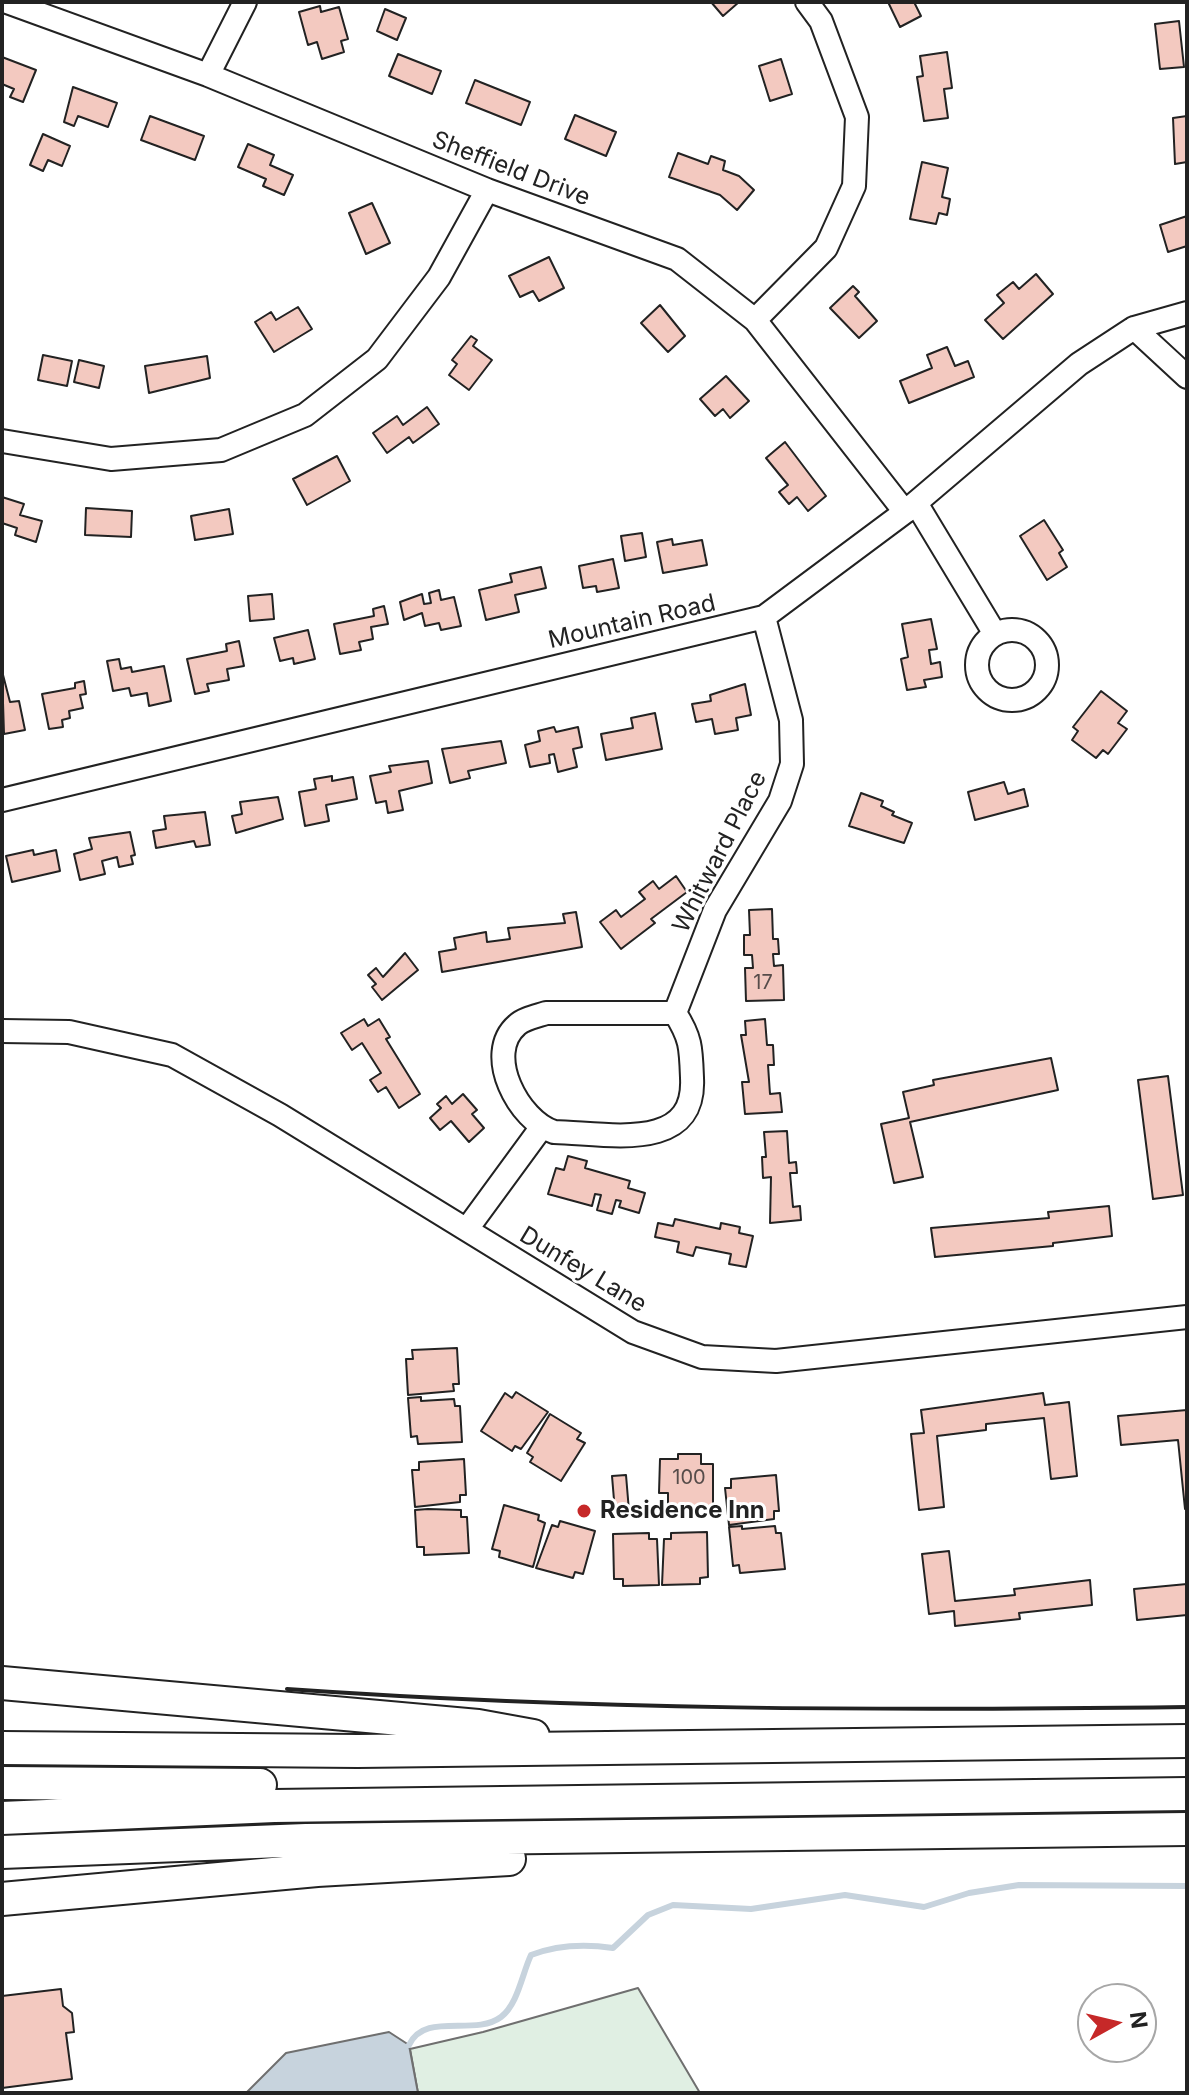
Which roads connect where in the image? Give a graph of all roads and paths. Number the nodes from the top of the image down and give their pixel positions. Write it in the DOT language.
graph roads {
  1 [pos="7,2"];
  2 [pos="245,2"];
  3 [pos="807,2"];
  4 [pos="208,75"];
  5 [pos="487,190"];
  6 [pos="1187,313"];
  7 [pos="755,320"];
  8 [pos="1134,328"];
  9 [pos="1187,377"];
  10 [pos="2,441"];
  11 [pos="910,508"];
  12 [pos="764,617"];
  13 [pos="995,634"];
  14 [pos="2,800"];
  15 [pos="675,1013"];
  16 [pos="2,1031"];
  17 [pos="541,1128"];
  18 [pos="467,1229"];
  19 [pos="1187,1317"];
  20 [pos="2,1683"];
  21 [pos="1187,1741"];
  22 [pos="2,1748"];
  23 [pos="574,1749"];
  24 [pos="1187,1775"];
  25 [pos="2,1783"];
  26 [pos="1187,1794"];
  27 [pos="2,1818"];
  28 [pos="1187,1829"];
  29 [pos="655,1835"];
  30 [pos="2,1852"];
  31 [pos="2,1899"];
  1 -- 4 [label="street, Sheffield Drive"];
  2 -- 4 [label="street"];
  3 -- 7 [label="street"];
  4 -- 5 [label="street, Sheffield Drive"];
  5 -- 7 [label="street, Sheffield Drive"];
  5 -- 10 [label="street"];
  6 -- 8 [label="street, Mountain Road"];
  7 -- 11 [label="street, Sheffield Drive"];
  8 -- 9 [label="street"];
  8 -- 11 [label="street, Mountain Road"];
  11 -- 12 [label="street, Mountain Road"];
  11 -- 13 [label="street, Sheffield Drive"];
  12 -- 14 [label="street, Mountain Road"];
  12 -- 15 [label="street, Whitward Place"];
  15 -- 17 [label="street"];
  15 -- 17 [label="street"];
  16 -- 18 [label="street, Dunfey Lane"];
  17 -- 18 [label="street"];
  18 -- 19 [label="street, Dunfey Lane"];
  20 -- 23 [label="highway"];
  21 -- 23 [label="highway"];
  22 -- 23 [label="highway"];
  24 -- 25 [label="highway"];
  26 -- 27 [label="highway"];
  28 -- 29 [label="highway"];
  29 -- 30 [label="highway"];
  29 -- 31 [label="highway"];
}
